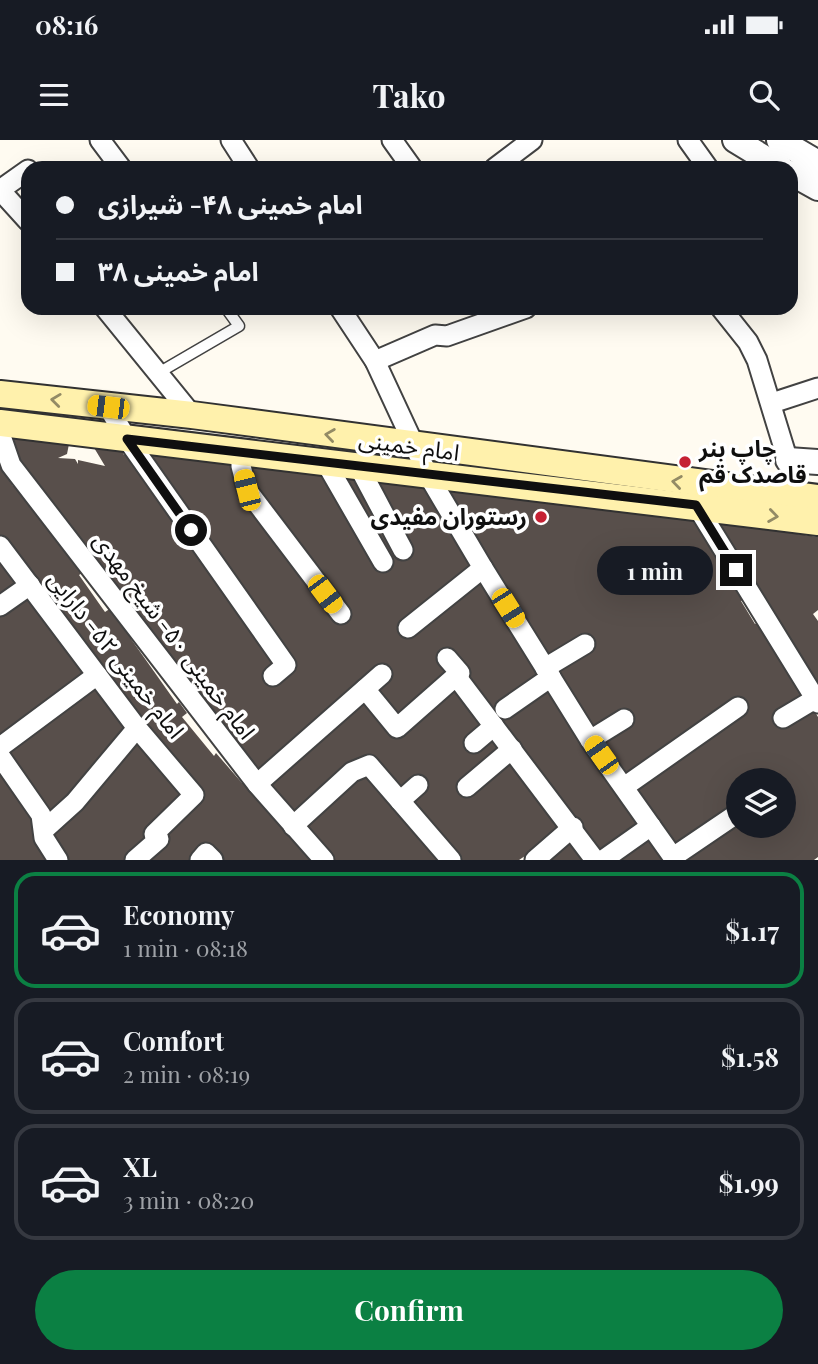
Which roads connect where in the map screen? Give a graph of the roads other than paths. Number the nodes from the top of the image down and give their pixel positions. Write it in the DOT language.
graph roads {
  1 [pos="100,140"];
  2 [pos="231,140"];
  3 [pos="392,140"];
  4 [pos="532,140"];
  5 [pos="688,140"];
  6 [pos="779,140"];
  7 [pos="740,141"];
  8 [pos="116,161"];
  9 [pos="244,161"];
  10 [pos="407,161"];
  11 [pos="504,161"];
  12 [pos="703,161"];
  13 [pos="770,161"];
  14 [pos="818,163"];
  15 [pos="21,174"];
  16 [pos="798,177"];
  17 [pos="818,188"];
  18 [pos="0,190"];
  19 [pos="21,213"];
  20 [pos="111,315"];
  21 [pos="231,315"];
  22 [pos="345,315"];
  23 [pos="508,315"];
  24 [pos="727,315"];
  25 [pos="375,361"];
  26 [pos="160,372"];
  27 [pos="818,388"];
  28 [pos="0,394"];
  29 [pos="772,402"];
  30 [pos="108,407"];
  31 [pos="192,415"];
  32 [pos="0,423"];
  33 [pos="0,433"];
  34 [pos="127,439"];
  35 [pos="415,447"];
  36 [pos="241,453"];
  37 [pos="788,460"];
  38 [pos="818,462"];
  39 [pos="326,463"];
  40 [pos="359,467"];
  41 [pos="428,475"];
  42 [pos="813,500"];
  43 [pos="696,505"];
  44 [pos="1,549"];
  45 [pos="403,550"];
  46 [pos="383,562"];
  47 [pos="483,568"];
  48 [pos="30,585"];
  49 [pos="0,606"];
  50 [pos="341,614"];
  51 [pos="408,628"];
  52 [pos="585,644"];
  53 [pos="447,657"];
  54 [pos="548,672"];
  55 [pos="382,674"];
  56 [pos="97,675"];
  57 [pos="273,676"];
  58 [pos="456,676"];
  59 [pos="365,689"];
  60 [pos="817,701"];
  61 [pos="738,707"];
  62 [pos="505,709"];
  63 [pos="783,718"];
  64 [pos="624,719"];
  65 [pos="494,726"];
  66 [pos="137,728"];
  67 [pos="590,740"];
  68 [pos="474,743"];
  69 [pos="0,747"];
  70 [pos="512,749"];
  71 [pos="0,756"];
  72 [pos="257,784"];
  73 [pos="418,785"];
  74 [pos="467,787"];
  75 [pos="624,787"];
  76 [pos="400,801"];
  77 [pos="726,822"];
  78 [pos="650,825"];
  79 [pos="293,826"];
  80 [pos="573,827"];
  81 [pos="44,830"];
  82 [pos="674,859"];
  83 [pos="58,860"];
  84 [pos="135,860"];
  85 [pos="200,860"];
  86 [pos="213,860"];
  87 [pos="324,860"];
  88 [pos="451,860"];
  89 [pos="535,860"];
  90 [pos="595,860"];
  91 [pos="603,860"];
  1 -- 8 [label="street"];
  2 -- 9 [label="street"];
  3 -- 10 [label="street"];
  4 -- 11 [label="street"];
  5 -- 12 [label="street"];
  6 -- 14 [label="street"];
  7 -- 13 [label="street"];
  15 -- 18 [label="street"];
  16 -- 17 [label="street"];
  18 -- 19 [label="street"];
  20 -- 26 [label="street"];
  21 -- 26 [label="lane"];
  22 -- 25 [label="street"];
  23 -- 25 [label="street"];
  24 -- 29 [label="street"];
  25 -- 35 [label="street"];
  26 -- 31 [label="street"];
  27 -- 29 [label="street"];
  30 -- 28 [label="main road, امام خمینی, one-way"];
  29 -- 37 [label="street"];
  30 -- 31 [label="main road, امام خمینی"];
  30 -- 34 [label="street"];
  35 -- 31 [label="main road, امام خمینی, one-way"];
  32 -- 34 [label="main road, امام خمینی"];
  33 -- 72 [label="street, امام خمینی ۵۰- شیخ مهدی"];
  34 -- 36 [label="main road, امام خمینی"];
  34 -- 57 [label="street"];
  35 -- 41 [label="street"];
  42 -- 35 [label="main road, امام خمینی, one-way"];
  36 -- 39 [label="main road, امام خمینی"];
  36 -- 50 [label="street"];
  37 -- 38 [label="street"];
  37 -- 42 [label="street"];
  39 -- 40 [label="main road, امام خمینی"];
  39 -- 46 [label="street"];
  40 -- 41 [label="main road, امام خمینی"];
  40 -- 45 [label="street"];
  41 -- 43 [label="main road, امام خمینی"];
  41 -- 47 [label="street"];
  43 -- 42 [label="main road, امام خمینی, one-way"];
  43 -- 60 [label="street"];
  44 -- 48 [label="street, امام خمینی ۵۲- دارایی"];
  47 -- 51 [label="street"];
  47 -- 54 [label="street"];
  48 -- 49 [label="street"];
  48 -- 56 [label="street, امام خمینی ۵۲- دارایی"];
  52 -- 54 [label="street"];
  53 -- 58 [label="street"];
  54 -- 62 [label="street"];
  54 -- 67 [label="street"];
  55 -- 59 [label="street"];
  56 -- 66 [label="street, امام خمینی ۵۲- دارایی"];
  56 -- 69 [label="street"];
  58 -- 59 [label="street"];
  58 -- 65 [label="street"];
  59 -- 72 [label="street"];
  60 -- 63 [label="street"];
  61 -- 75 [label="street"];
  64 -- 67 [label="street"];
  65 -- 68 [label="street"];
  65 -- 70 [label="street"];
  66 -- 81 [label="street"];
  66 -- 84 [label="street, امام خمینی ۵۲- دارایی"];
  67 -- 75 [label="street"];
  70 -- 74 [label="street"];
  70 -- 80 [label="street"];
  71 -- 81 [label="street"];
  72 -- 79 [label="street, امام خمینی ۵۰- شیخ مهدی"];
  73 -- 76 [label="street"];
  75 -- 78 [label="street"];
  76 -- 79 [label="street"];
  76 -- 88 [label="street"];
  77 -- 82 [label="street"];
  78 -- 82 [label="street"];
  78 -- 91 [label="street"];
  79 -- 87 [label="street, امام خمینی ۵۰- شیخ مهدی"];
  80 -- 89 [label="street"];
  80 -- 90 [label="street"];
  81 -- 83 [label="street"];
  85 -- 86 [label="street"];
}
